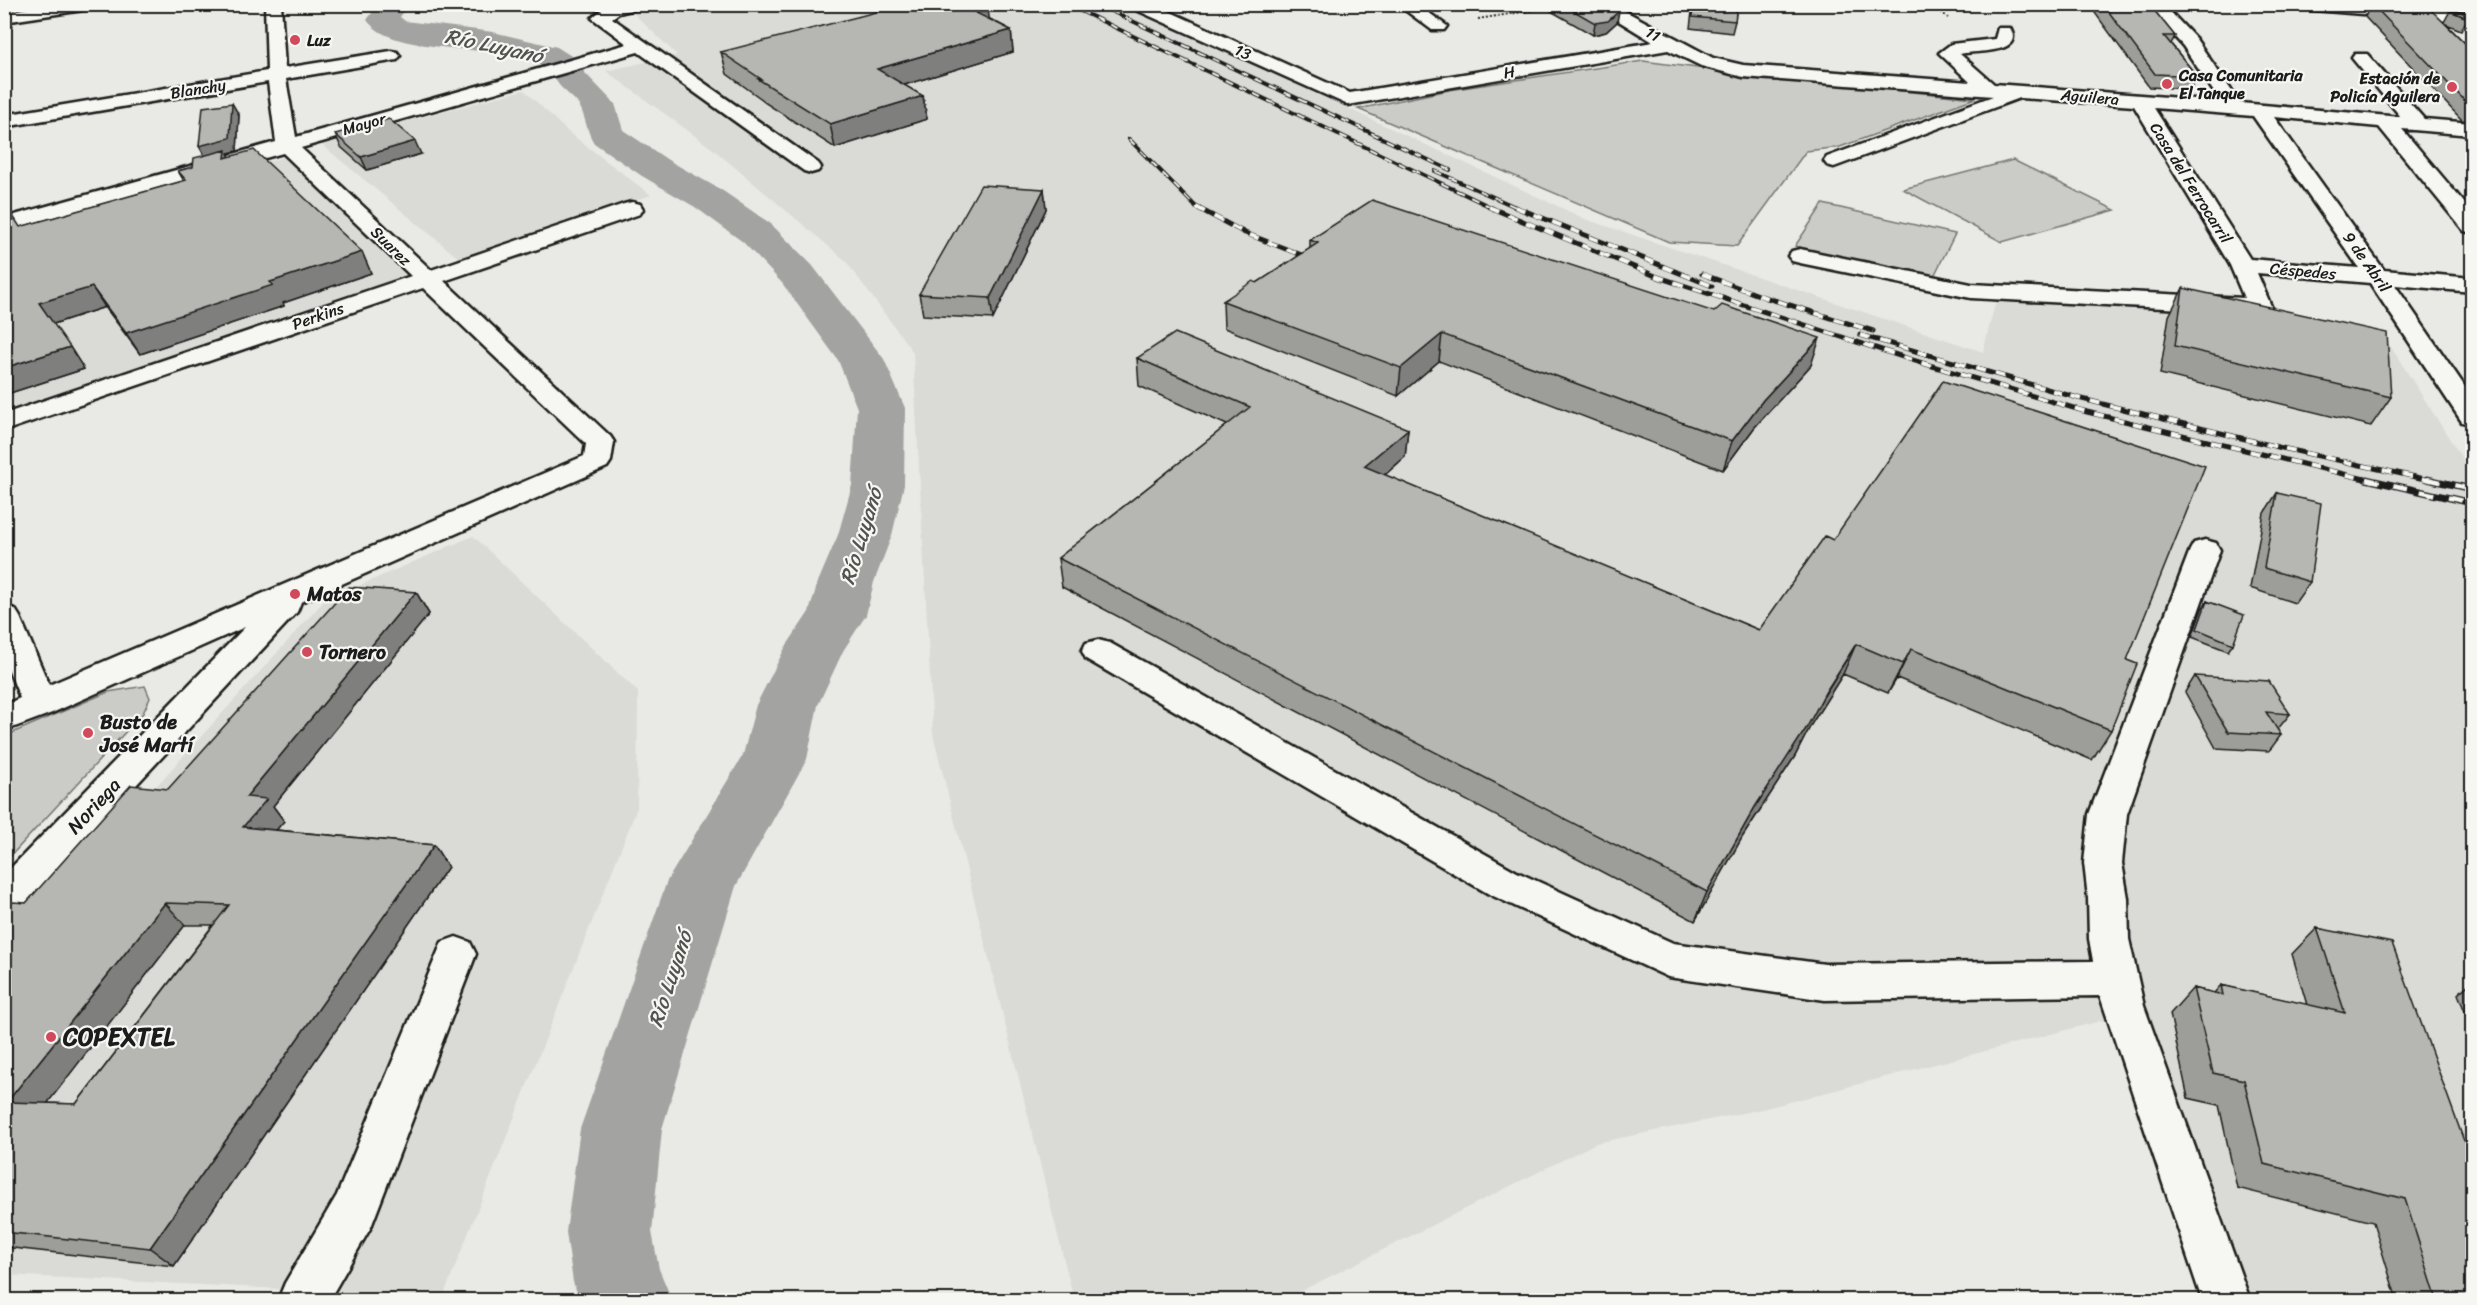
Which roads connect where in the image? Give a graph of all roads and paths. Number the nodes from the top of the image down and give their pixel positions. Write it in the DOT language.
graph roads {
  1 [pos="90,4"];
  2 [pos="273,4"];
  3 [pos="633,4"];
  4 [pos="1138,4"];
  5 [pos="1187,4"];
  6 [pos="1405,4"];
  7 [pos="1599,4"];
  8 [pos="1932,4"];
  9 [pos="2153,4"];
  10 [pos="2301,4"];
  11 [pos="1557,6"];
  12 [pos="1158,13"];
  13 [pos="4,17"];
  14 [pos="1948,18"];
  15 [pos="2472,18"];
  16 [pos="1478,19"];
  17 [pos="1438,26"];
  18 [pos="2004,32"];
  19 [pos="1670,44"];
  20 [pos="641,46"];
  21 [pos="391,56"];
  22 [pos="2361,58"];
  23 [pos="1707,62"];
  24 [pos="276,76"];
  25 [pos="1988,89"];
  26 [pos="2022,91"];
  27 [pos="1348,99"];
  28 [pos="2140,101"];
  29 [pos="2234,108"];
  30 [pos="2259,110"];
  31 [pos="4,121"];
  32 [pos="2385,122"];
  33 [pos="2418,124"];
  34 [pos="2472,129"];
  35 [pos="287,146"];
  36 [pos="1834,161"];
  37 [pos="811,167"];
  38 [pos="632,210"];
  39 [pos="4,225"];
  40 [pos="2472,226"];
  41 [pos="1800,256"];
  42 [pos="2242,265"];
  43 [pos="2378,278"];
  44 [pos="426,279"];
  45 [pos="2472,285"];
  46 [pos="2472,416"];
  47 [pos="4,423"];
  48 [pos="2205,550"];
  49 [pos="295,594"];
  50 [pos="4,617"];
  51 [pos="1098,651"];
  52 [pos="145,659"];
  53 [pos="39,704"];
  54 [pos="184,711"];
  55 [pos="4,719"];
  56 [pos="4,901"];
  57 [pos="456,954"];
  58 [pos="2117,978"];
  59 [pos="302,1300"];
  60 [pos="2226,1300"];
  1 -- 13 [label="street"];
  2 -- 24 [label="street"];
  3 -- 20 [label="street"];
  4 -- 12 [label="street, 13"];
  5 -- 12 [label="street"];
  6 -- 17 [label="street"];
  7 -- 19 [label="street, 11"];
  8 -- 14 [label="path"];
  9 -- 29 [label="street"];
  10 -- 15 [label="street"];
  11 -- 16 [label="path"];
  12 -- 27 [label="street, 13"];
  18 -- 25 [label="street"];
  19 -- 23 [label="street, 11"];
  19 -- 27 [label="street, H"];
  20 -- 35 [label="street, Mayor"];
  20 -- 37 [label="street"];
  21 -- 24 [label="street, Blanchy"];
  22 -- 33 [label="street"];
  23 -- 25 [label="street, Aguilera"];
  24 -- 31 [label="street, Blanchy"];
  24 -- 35 [label="street"];
  25 -- 26 [label="street, Aguilera"];
  26 -- 28 [label="street, Aguilera"];
  26 -- 36 [label="street"];
  28 -- 29 [label="street, Aguilera"];
  28 -- 42 [label="street, Casa del Ferrocarril"];
  29 -- 30 [label="street, Aguilera"];
  30 -- 32 [label="street, Aguilera"];
  30 -- 43 [label="street, 9 de Abril"];
  32 -- 33 [label="street, Aguilera"];
  32 -- 40 [label="street"];
  33 -- 34 [label="street, Aguilera"];
  35 -- 39 [label="street, Mayor"];
  35 -- 44 [label="street, Suarez"];
  38 -- 44 [label="street, Perkins"];
  41 -- 42 [label="street, Casa del Ferrocarril"];
  42 -- 43 [label="street, Céspedes"];
  43 -- 45 [label="street, Céspedes"];
  43 -- 46 [label="street, 9 de Abril"];
  44 -- 47 [label="street, Perkins"];
  44 -- 49 [label="street, Suarez"];
  48 -- 58 [label="street"];
  49 -- 52 [label="street"];
  49 -- 54 [label="street, Noriega"];
  50 -- 53 [label="street"];
  51 -- 58 [label="street"];
  52 -- 53 [label="street"];
  52 -- 54 [label="street, Noriega"];
  53 -- 55 [label="street"];
  54 -- 56 [label="street, Noriega"];
  57 -- 59 [label="street"];
  58 -- 60 [label="street"];
}
